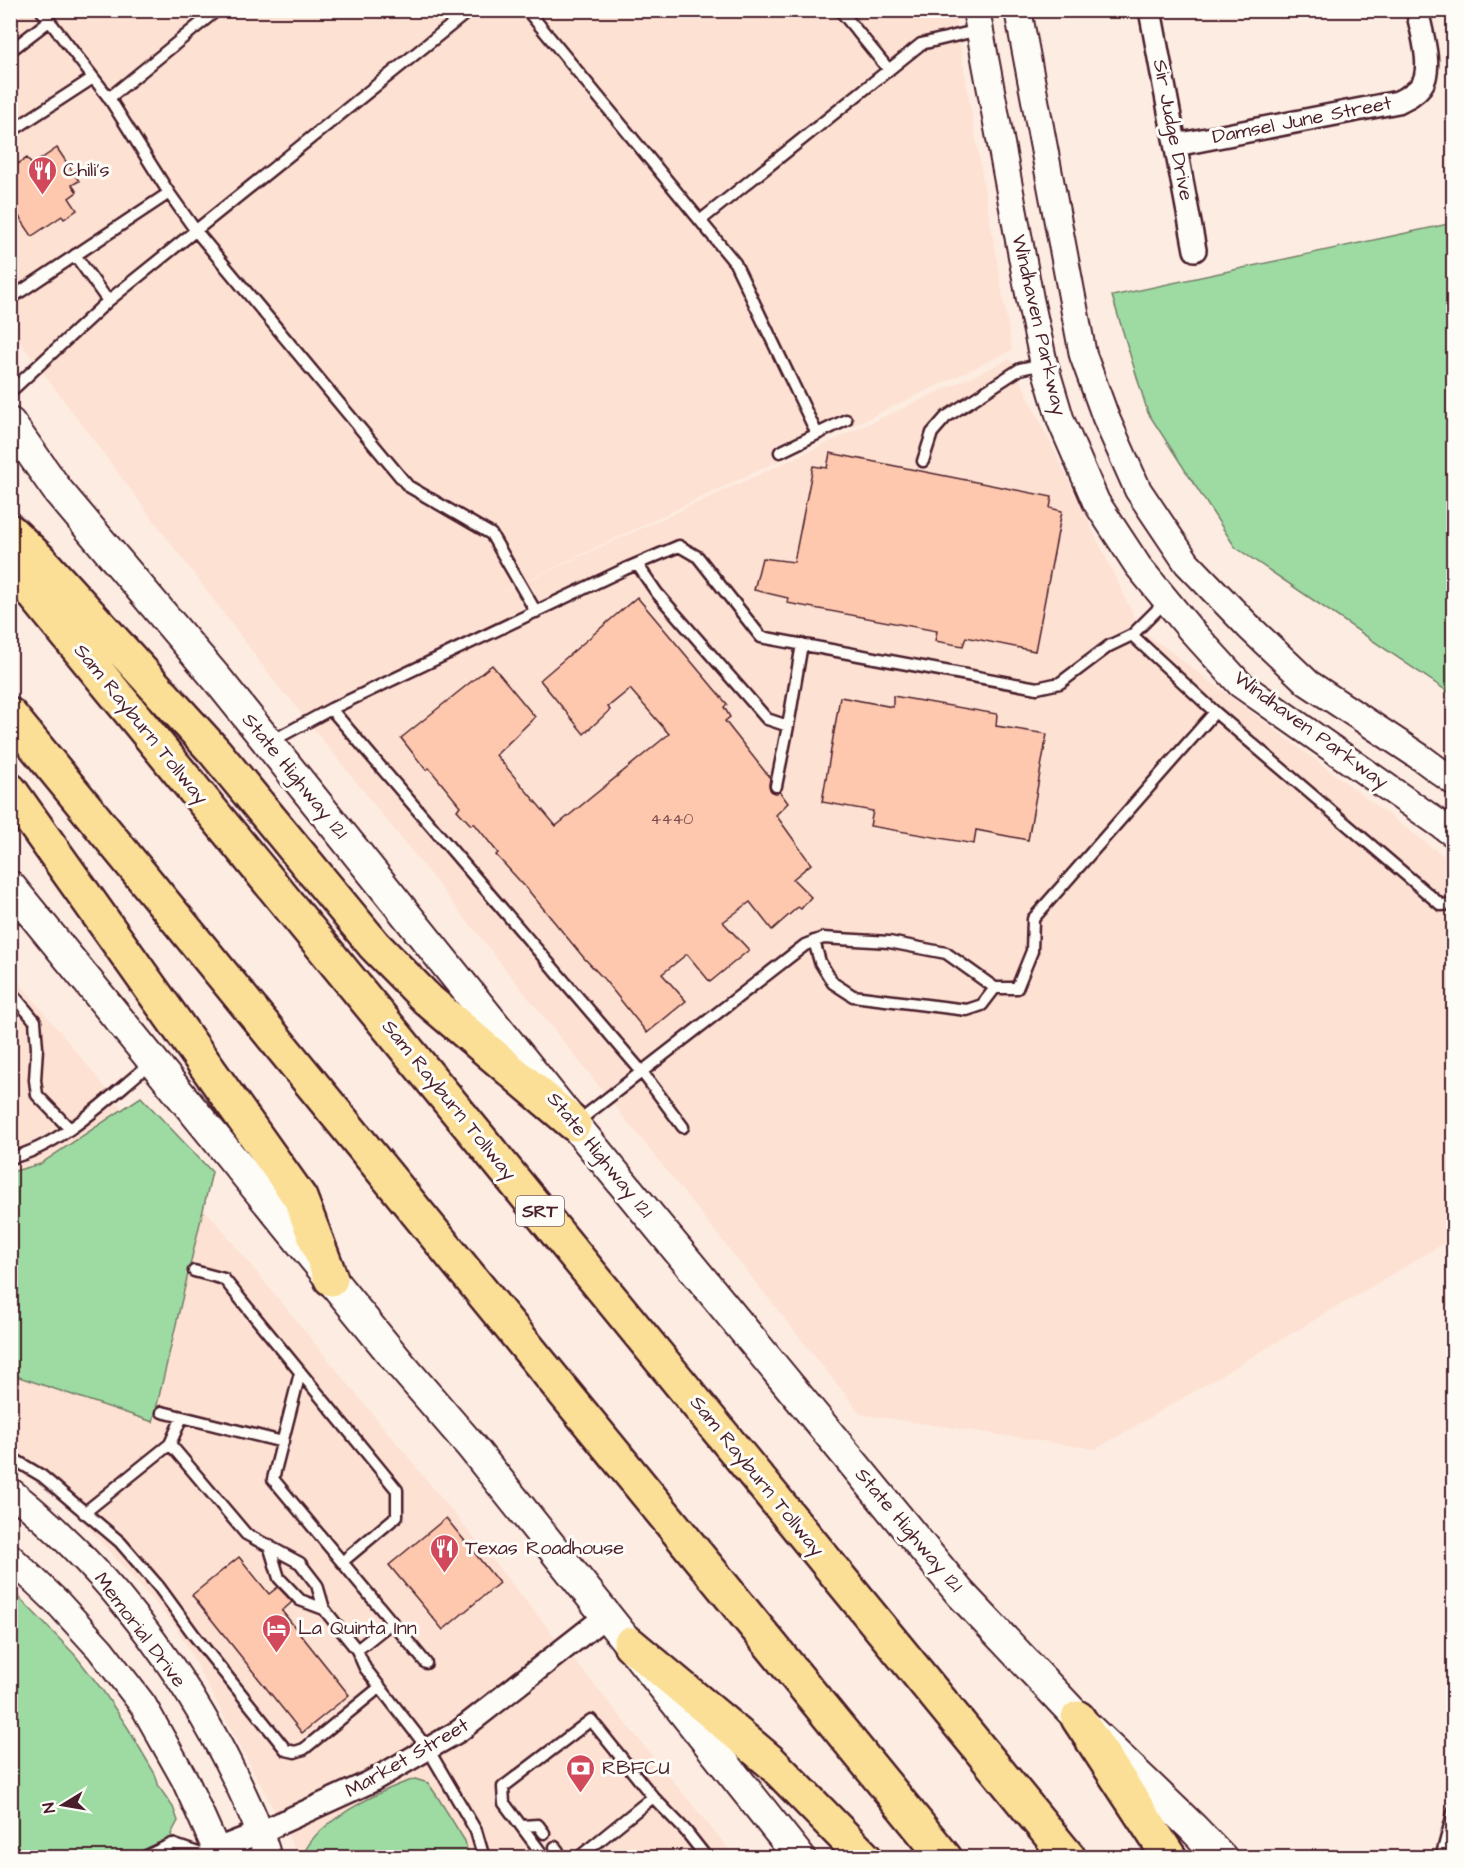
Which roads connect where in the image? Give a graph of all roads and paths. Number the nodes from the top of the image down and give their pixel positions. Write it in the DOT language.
graph roads {
  1 [pos="41,10"];
  2 [pos="217,10"];
  3 [pos="470,10"];
  4 [pos="527,10"];
  5 [pos="840,10"];
  6 [pos="1018,10"];
  7 [pos="1150,10"];
  8 [pos="1417,10"];
  9 [pos="978,20"];
  10 [pos="50,21"];
  11 [pos="10,51"];
  12 [pos="889,70"];
  13 [pos="93,78"];
  14 [pos="109,98"];
  15 [pos="10,132"];
  16 [pos="1176,145"];
  17 [pos="169,193"];
  18 [pos="700,220"];
  19 [pos="196,231"];
  20 [pos="1195,250"];
  21 [pos="75,255"];
  22 [pos="10,285"];
  23 [pos="108,301"];
  24 [pos="1083,355"];
  25 [pos="1044,364"];
  26 [pos="10,392"];
  27 [pos="846,420"];
  28 [pos="10,423"];
  29 [pos="816,434"];
  30 [pos="780,452"];
  31 [pos="923,461"];
  32 [pos="10,531"];
  33 [pos="637,564"];
  34 [pos="10,565"];
  35 [pos="1167,601"];
  36 [pos="536,612"];
  37 [pos="1132,634"];
  38 [pos="802,644"];
  39 [pos="331,709"];
  40 [pos="1215,712"];
  41 [pos="10,715"];
  42 [pos="788,726"];
  43 [pos="269,743"];
  44 [pos="1454,782"];
  45 [pos="776,786"];
  46 [pos="10,790"];
  47 [pos="1454,834"];
  48 [pos="10,886"];
  49 [pos="1454,904"];
  50 [pos="814,941"];
  51 [pos="995,988"];
  52 [pos="10,991"];
  53 [pos="154,1061"];
  54 [pos="642,1072"];
  55 [pos="574,1124"];
  56 [pos="683,1127"];
  57 [pos="70,1129"];
  58 [pos="10,1158"];
  59 [pos="195,1271"];
  60 [pos="331,1278"];
  61 [pos="300,1373"];
  62 [pos="162,1412"];
  63 [pos="182,1417"];
  64 [pos="283,1442"];
  65 [pos="170,1444"];
  66 [pos="10,1457"];
  67 [pos="10,1491"];
  68 [pos="84,1513"];
  69 [pos="269,1545"];
  70 [pos="10,1557"];
  71 [pos="342,1562"];
  72 [pos="324,1609"];
  73 [pos="607,1615"];
  74 [pos="392,1622"];
  75 [pos="630,1644"];
  76 [pos="357,1650"];
  77 [pos="426,1663"];
  78 [pos="380,1687"];
  79 [pos="1078,1718"];
  80 [pos="428,1749"];
  81 [pos="653,1797"];
  82 [pos="1454,1810"];
  83 [pos="522,1826"];
  84 [pos="261,1832"];
  85 [pos="544,1833"];
  86 [pos="209,1855"];
  87 [pos="142,1857"];
  88 [pos="268,1857"];
  89 [pos="484,1857"];
  90 [pos="545,1857"];
  91 [pos="578,1857"];
  92 [pos="707,1857"];
  93 [pos="800,1857"];
  94 [pos="865,1857"];
  95 [pos="945,1857"];
  96 [pos="1069,1857"];
  97 [pos="1170,1857"];
  98 [pos="1222,1857"];
  99 [pos="1441,1857"];
  1 -- 10 [label="lane"];
  2 -- 14 [label="lane"];
  3 -- 19 [label="lane"];
  4 -- 18 [label="lane"];
  5 -- 12 [label="lane"];
  6 -- 24 [label="street, Windhaven Parkway"];
  7 -- 16 [label="street, Sir Judge Drive"];
  8 -- 16 [label="street, Damsel June Street"];
  9 -- 12 [label="lane"];
  9 -- 25 [label="street, Windhaven Parkway"];
  10 -- 11 [label="lane"];
  10 -- 13 [label="lane"];
  12 -- 18 [label="lane"];
  13 -- 14 [label="lane"];
  13 -- 15 [label="lane"];
  14 -- 17 [label="lane"];
  16 -- 20 [label="street, Sir Judge Drive"];
  17 -- 19 [label="lane"];
  17 -- 21 [label="lane"];
  18 -- 29 [label="lane"];
  19 -- 23 [label="lane"];
  19 -- 36 [label="lane"];
  21 -- 22 [label="lane"];
  21 -- 23 [label="lane"];
  23 -- 26 [label="lane"];
  24 -- 25 [label="street"];
  24 -- 44 [label="street, Windhaven Parkway"];
  25 -- 31 [label="lane"];
  25 -- 35 [label="street, Windhaven Parkway"];
  27 -- 29 [label="lane"];
  28 -- 43 [label="main road, State Highway 121"];
  29 -- 30 [label="lane"];
  32 -- 55 [label="highway"];
  33 -- 36 [label="lane"];
  33 -- 38 [label="lane"];
  33 -- 42 [label="lane"];
  34 -- 96 [label="highway, Sam Rayburn Tollway / SRT"];
  35 -- 37 [label="lane"];
  35 -- 47 [label="street, Windhaven Parkway"];
  36 -- 39 [label="lane"];
  37 -- 38 [label="lane"];
  37 -- 40 [label="lane"];
  38 -- 42 [label="lane"];
  39 -- 43 [label="lane"];
  39 -- 54 [label="lane"];
  40 -- 49 [label="lane"];
  40 -- 51 [label="lane"];
  41 -- 95 [label="highway"];
  42 -- 45 [label="lane"];
  43 -- 55 [label="main road, State Highway 121"];
  46 -- 60 [label="highway"];
  48 -- 53 [label="main road"];
  50 -- 51 [label="lane"];
  50 -- 51 [label="lane"];
  50 -- 54 [label="lane"];
  52 -- 57 [label="lane"];
  53 -- 57 [label="lane"];
  53 -- 60 [label="main road"];
  54 -- 55 [label="lane"];
  54 -- 56 [label="lane"];
  55 -- 79 [label="main road, State Highway 121"];
  57 -- 58 [label="lane"];
  59 -- 61 [label="lane"];
  60 -- 73 [label="main road"];
  61 -- 64 [label="lane"];
  61 -- 71 [label="lane"];
  62 -- 63 [label="lane"];
  63 -- 64 [label="lane"];
  63 -- 65 [label="lane"];
  64 -- 71 [label="lane"];
  65 -- 68 [label="lane"];
  65 -- 69 [label="lane"];
  66 -- 68 [label="lane"];
  67 -- 84 [label="street, Memorial Drive"];
  68 -- 78 [label="lane"];
  69 -- 72 [label="lane"];
  69 -- 72 [label="lane"];
  70 -- 86 [label="street"];
  71 -- 74 [label="lane"];
  72 -- 76 [label="lane"];
  73 -- 75 [label="main road"];
  73 -- 80 [label="street, Market Street"];
  74 -- 76 [label="lane"];
  74 -- 77 [label="lane"];
  75 -- 93 [label="main road"];
  75 -- 94 [label="highway"];
  76 -- 78 [label="lane"];
  78 -- 80 [label="lane"];
  79 -- 97 [label="highway"];
  79 -- 98 [label="main road, State Highway 121"];
  80 -- 84 [label="street, Market Street"];
  80 -- 89 [label="lane"];
  81 -- 83 [label="lane"];
  81 -- 91 [label="lane"];
  81 -- 92 [label="lane"];
  82 -- 99 [label="lane"];
  83 -- 85 [label="lane"];
  83 -- 90 [label="lane"];
  84 -- 86 [label="street, Market Street"];
  84 -- 88 [label="street, Memorial Drive"];
  86 -- 87 [label="lane"];
}
